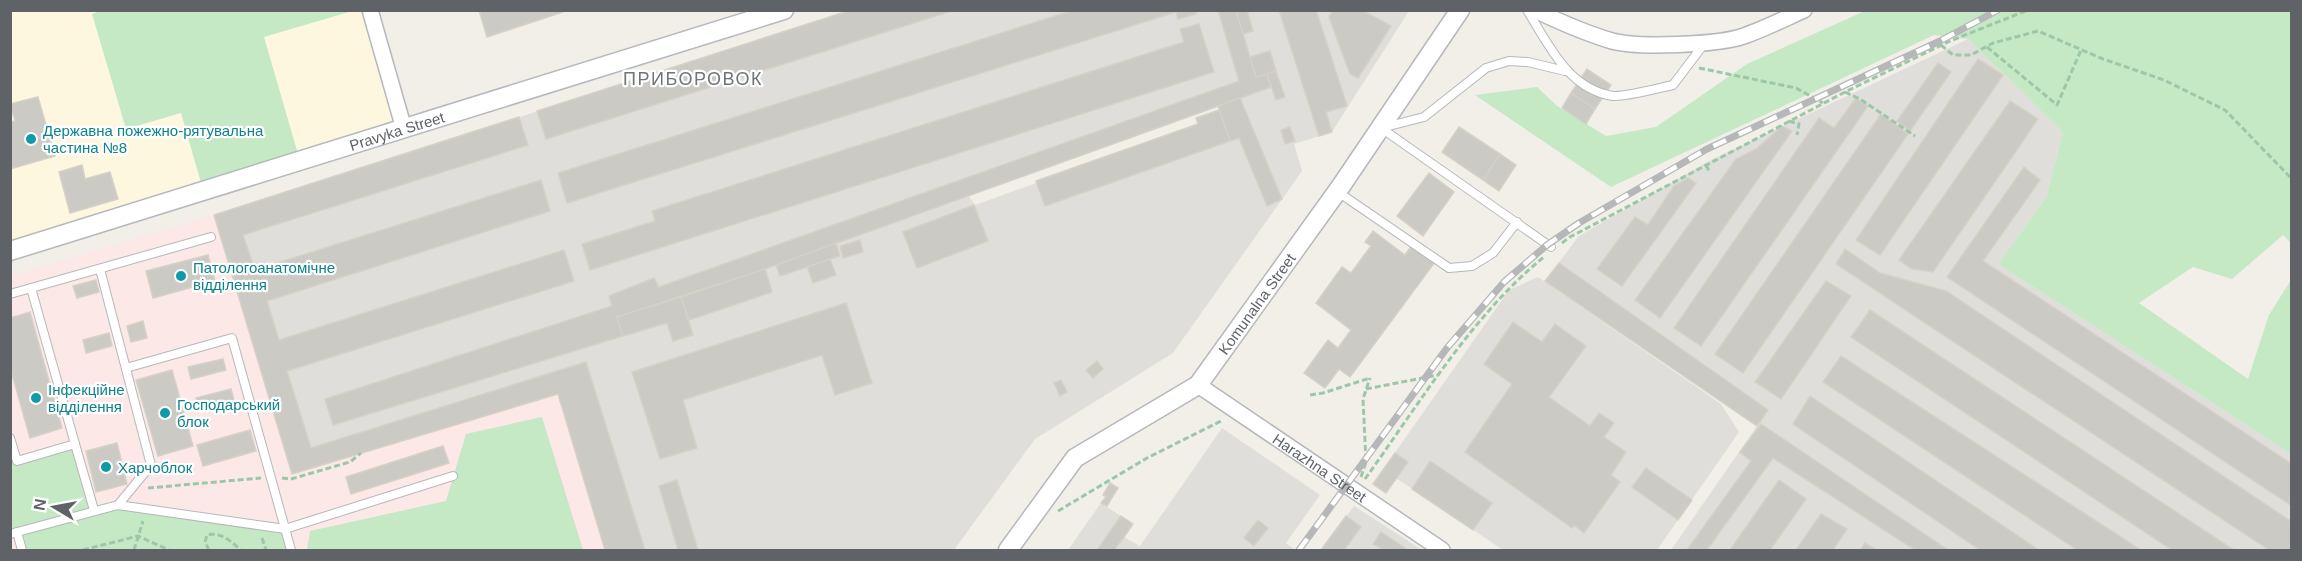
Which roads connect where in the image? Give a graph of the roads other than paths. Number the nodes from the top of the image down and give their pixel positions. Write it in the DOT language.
graph roads {
  1 [pos="370,10"];
  2 [pos="784,10"];
  3 [pos="1460,10"];
  4 [pos="1527,10"];
  5 [pos="1534,10"];
  6 [pos="1803,10"];
  7 [pos="1705,43"];
  8 [pos="1565,71"];
  9 [pos="1381,128"];
  10 [pos="404,129"];
  11 [pos="1338,192"];
  12 [pos="1517,222"];
  13 [pos="211,237"];
  14 [pos="1552,248"];
  15 [pos="10,251"];
  16 [pos="100,269"];
  17 [pos="31,288"];
  18 [pos="10,294"];
  19 [pos="126,368"];
  20 [pos="1198,385"];
  21 [pos="10,438"];
  22 [pos="75,444"];
  23 [pos="453,476"];
  24 [pos="118,505"];
  25 [pos="94,510"];
  26 [pos="285,529"];
  27 [pos="14,533"];
  28 [pos="22,550"];
  29 [pos="291,550"];
  30 [pos="1008,550"];
  31 [pos="1442,550"];
  1 -- 10 [label="street"];
  2 -- 10 [label="street, Pravyka Street"];
  3 -- 9 [label="street, Komunalna Street"];
  4 -- 8 [label="lane"];
  5 -- 7 [label="street"];
  6 -- 7 [label="street"];
  7 -- 8 [label="lane"];
  8 -- 9 [label="lane"];
  9 -- 11 [label="street, Komunalna Street"];
  9 -- 12 [label="lane"];
  10 -- 15 [label="street, Pravyka Street"];
  11 -- 12 [label="lane"];
  11 -- 20 [label="street, Komunalna Street"];
  12 -- 14 [label="lane"];
  13 -- 16 [label="lane"];
  16 -- 17 [label="lane"];
  16 -- 19 [label="lane"];
  17 -- 18 [label="lane"];
  17 -- 22 [label="lane"];
  19 -- 24 [label="lane"];
  19 -- 26 [label="lane"];
  20 -- 30 [label="street, Komunalna Street"];
  20 -- 31 [label="street, Harazhna Street"];
  21 -- 22 [label="lane"];
  22 -- 25 [label="lane"];
  23 -- 26 [label="lane"];
  24 -- 25 [label="lane"];
  24 -- 26 [label="lane"];
  25 -- 27 [label="lane"];
  26 -- 29 [label="lane"];
  27 -- 28 [label="lane"];
}
